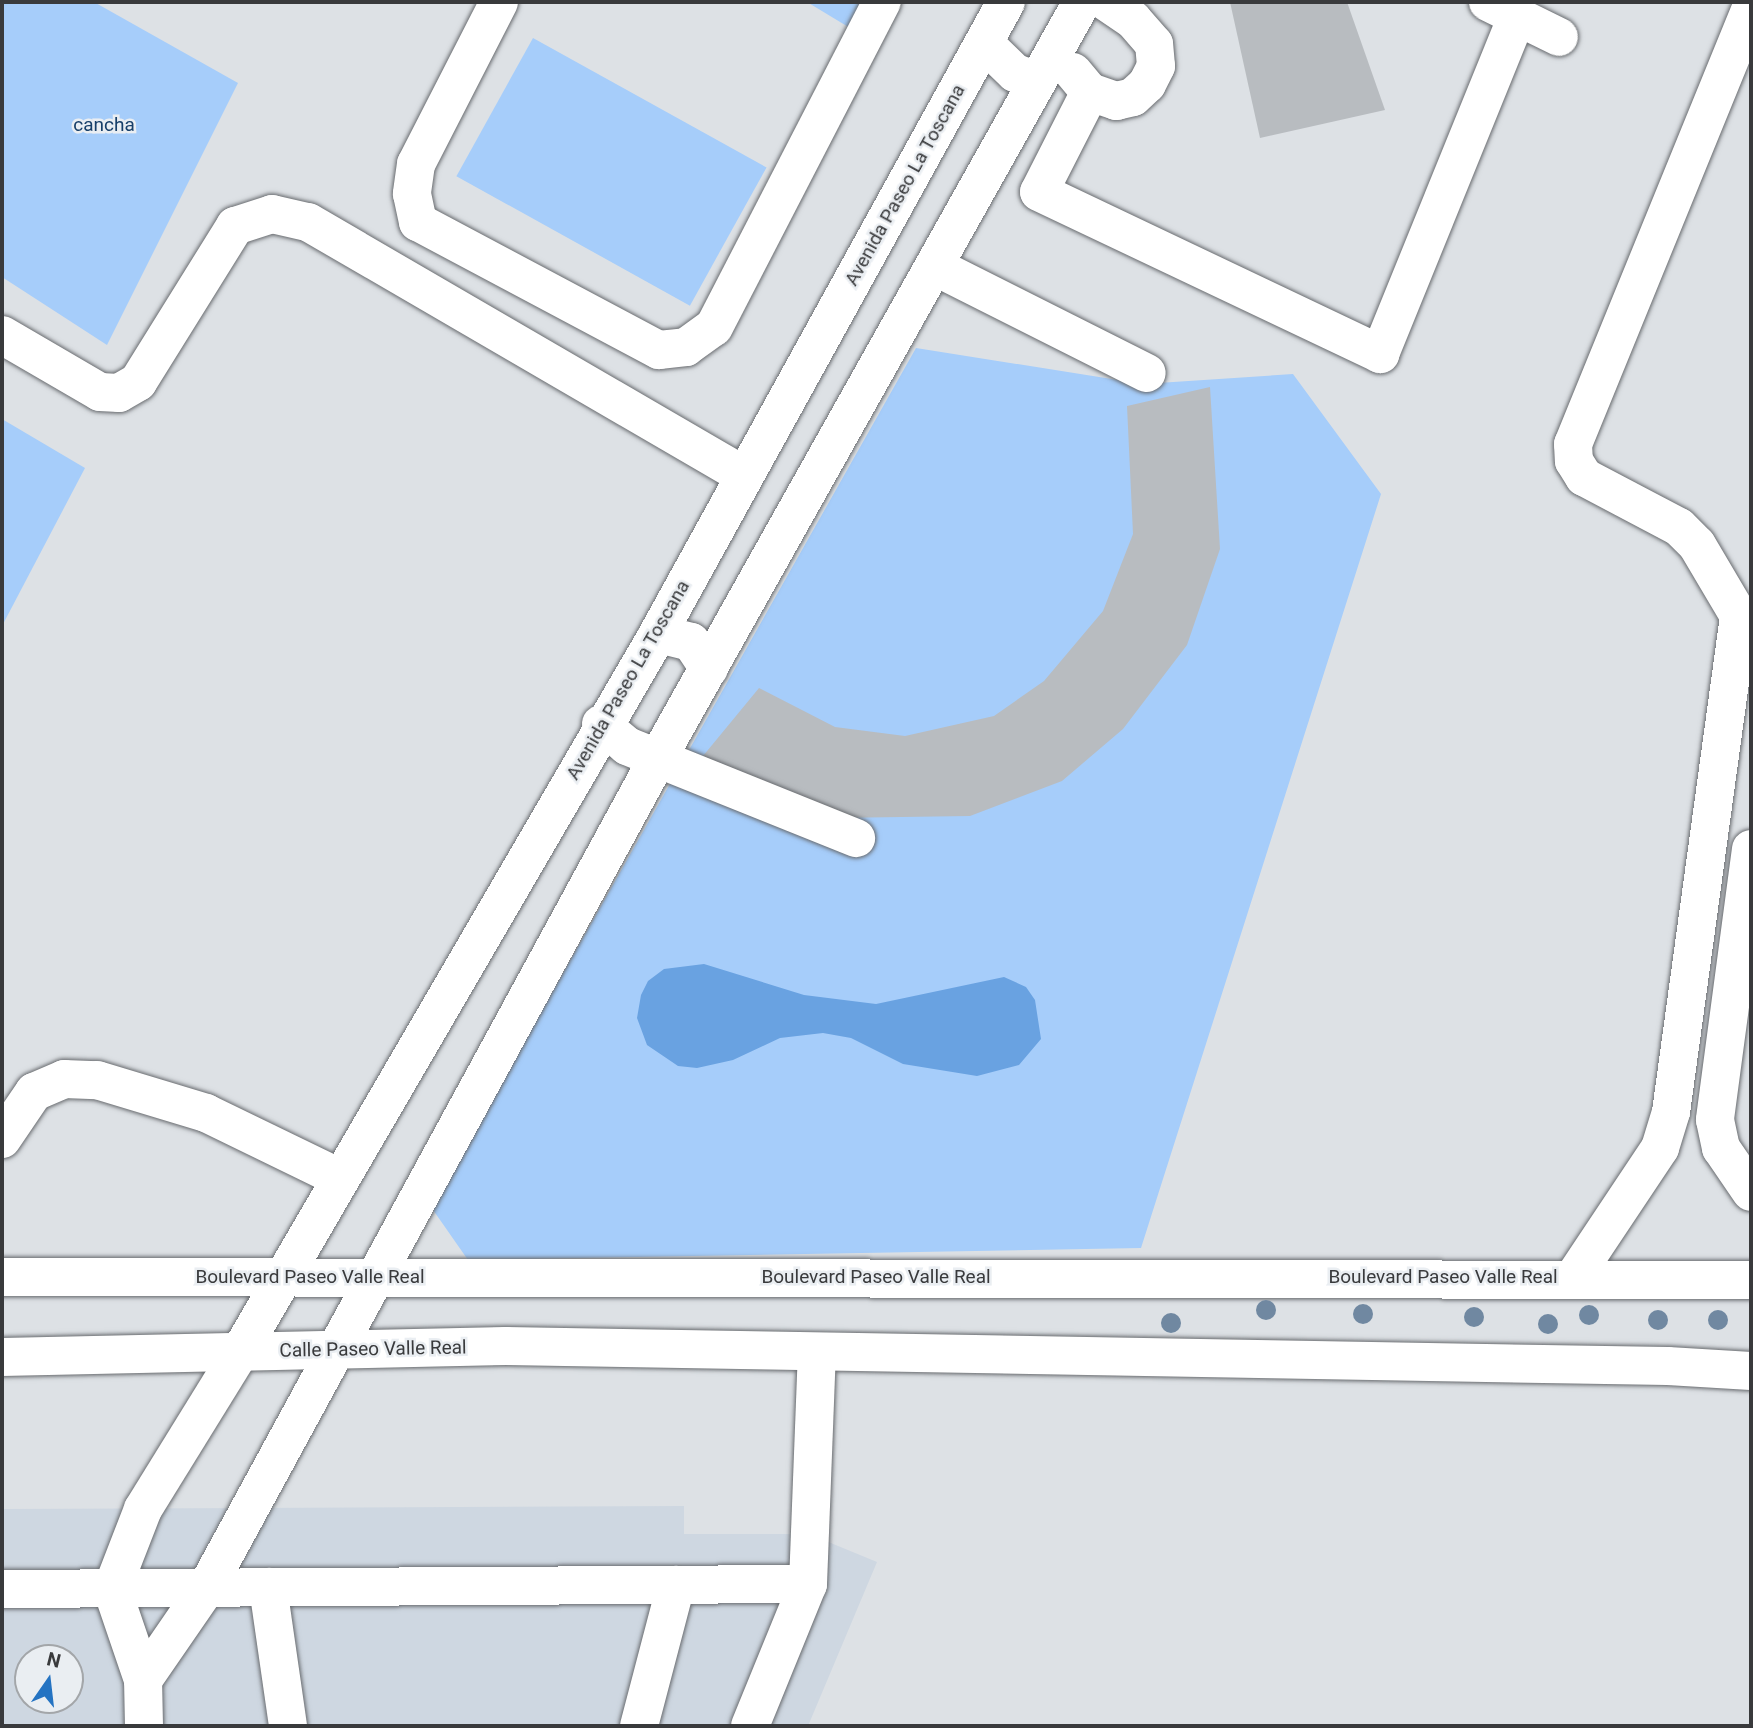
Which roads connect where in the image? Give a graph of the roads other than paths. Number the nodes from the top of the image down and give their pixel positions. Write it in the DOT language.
graph roads {
  1 [pos="499,2"];
  2 [pos="881,2"];
  3 [pos="1006,2"];
  4 [pos="1082,2"];
  5 [pos="1106,2"];
  6 [pos="1751,8"];
  7 [pos="1502,9"];
  8 [pos="1559,37"];
  9 [pos="984,43"];
  10 [pos="1047,65"];
  11 [pos="1090,92"];
  12 [pos="934,266"];
  13 [pos="535,284"];
  14 [pos="2,335"];
  15 [pos="510,339"];
  16 [pos="1147,373"];
  17 [pos="745,476"];
  18 [pos="1745,617"];
  19 [pos="655,639"];
  20 [pos="709,668"];
  21 [pos="601,724"];
  22 [pos="659,756"];
  23 [pos="856,838"];
  24 [pos="1751,849"];
  25 [pos="2,1139"];
  26 [pos="340,1178"];
  27 [pos="1751,1192"];
  28 [pos="281,1276"];
  29 [pos="2,1277"];
  30 [pos="1574,1277"];
  31 [pos="372,1278"];
  32 [pos="1751,1280"];
  33 [pos="336,1350"];
  34 [pos="240,1352"];
  35 [pos="817,1352"];
  36 [pos="2,1357"];
  37 [pos="1751,1371"];
  38 [pos="807,1584"];
  39 [pos="676,1585"];
  40 [pos="207,1587"];
  41 [pos="268,1587"];
  42 [pos="2,1589"];
  43 [pos="111,1589"];
  44 [pos="143,1680"];
  45 [pos="144,1726"];
  46 [pos="288,1726"];
  47 [pos="639,1726"];
  48 [pos="750,1726"];
  1 -- 13 [label="street"];
  2 -- 13 [label="street"];
  3 -- 9 [label="street, Avenida Paseo La Toscana"];
  4 -- 10 [label="street"];
  5 -- 11 [label="street"];
  6 -- 18 [label="street"];
  7 -- 8 [label="street"];
  7 -- 11 [label="street"];
  9 -- 10 [label="street"];
  9 -- 17 [label="street, Avenida Paseo La Toscana"];
  10 -- 11 [label="street"];
  10 -- 12 [label="street"];
  12 -- 16 [label="street"];
  12 -- 20 [label="street"];
  13 -- 15 [label="street"];
  14 -- 15 [label="street"];
  15 -- 17 [label="street"];
  17 -- 19 [label="street, Avenida Paseo La Toscana"];
  18 -- 30 [label="street"];
  19 -- 20 [label="street"];
  19 -- 21 [label="street, Avenida Paseo La Toscana"];
  20 -- 22 [label="street"];
  21 -- 22 [label="street"];
  21 -- 26 [label="street, Avenida Paseo La Toscana"];
  22 -- 23 [label="street"];
  22 -- 31 [label="street"];
  24 -- 27 [label="street"];
  25 -- 26 [label="street"];
  26 -- 28 [label="street, Avenida Paseo La Toscana"];
  28 -- 29 [label="street, Boulevard Paseo Valle Real"];
  28 -- 31 [label="street, Boulevard Paseo Valle Real"];
  28 -- 34 [label="street, Avenida Paseo La Toscana"];
  30 -- 31 [label="street, Boulevard Paseo Valle Real"];
  30 -- 32 [label="street, Boulevard Paseo Valle Real"];
  31 -- 33 [label="street"];
  33 -- 34 [label="street, Calle Paseo Valle Real"];
  33 -- 35 [label="street, Calle Paseo Valle Real"];
  33 -- 40 [label="street"];
  34 -- 36 [label="street"];
  34 -- 43 [label="street, Avenida Paseo La Toscana"];
  35 -- 37 [label="street"];
  35 -- 38 [label="street"];
  38 -- 39 [label="street"];
  38 -- 48 [label="street"];
  39 -- 41 [label="street"];
  39 -- 47 [label="street"];
  40 -- 41 [label="street"];
  40 -- 43 [label="street"];
  40 -- 44 [label="street"];
  41 -- 46 [label="street"];
  42 -- 43 [label="street"];
  43 -- 44 [label="street"];
  44 -- 45 [label="street"];
}
